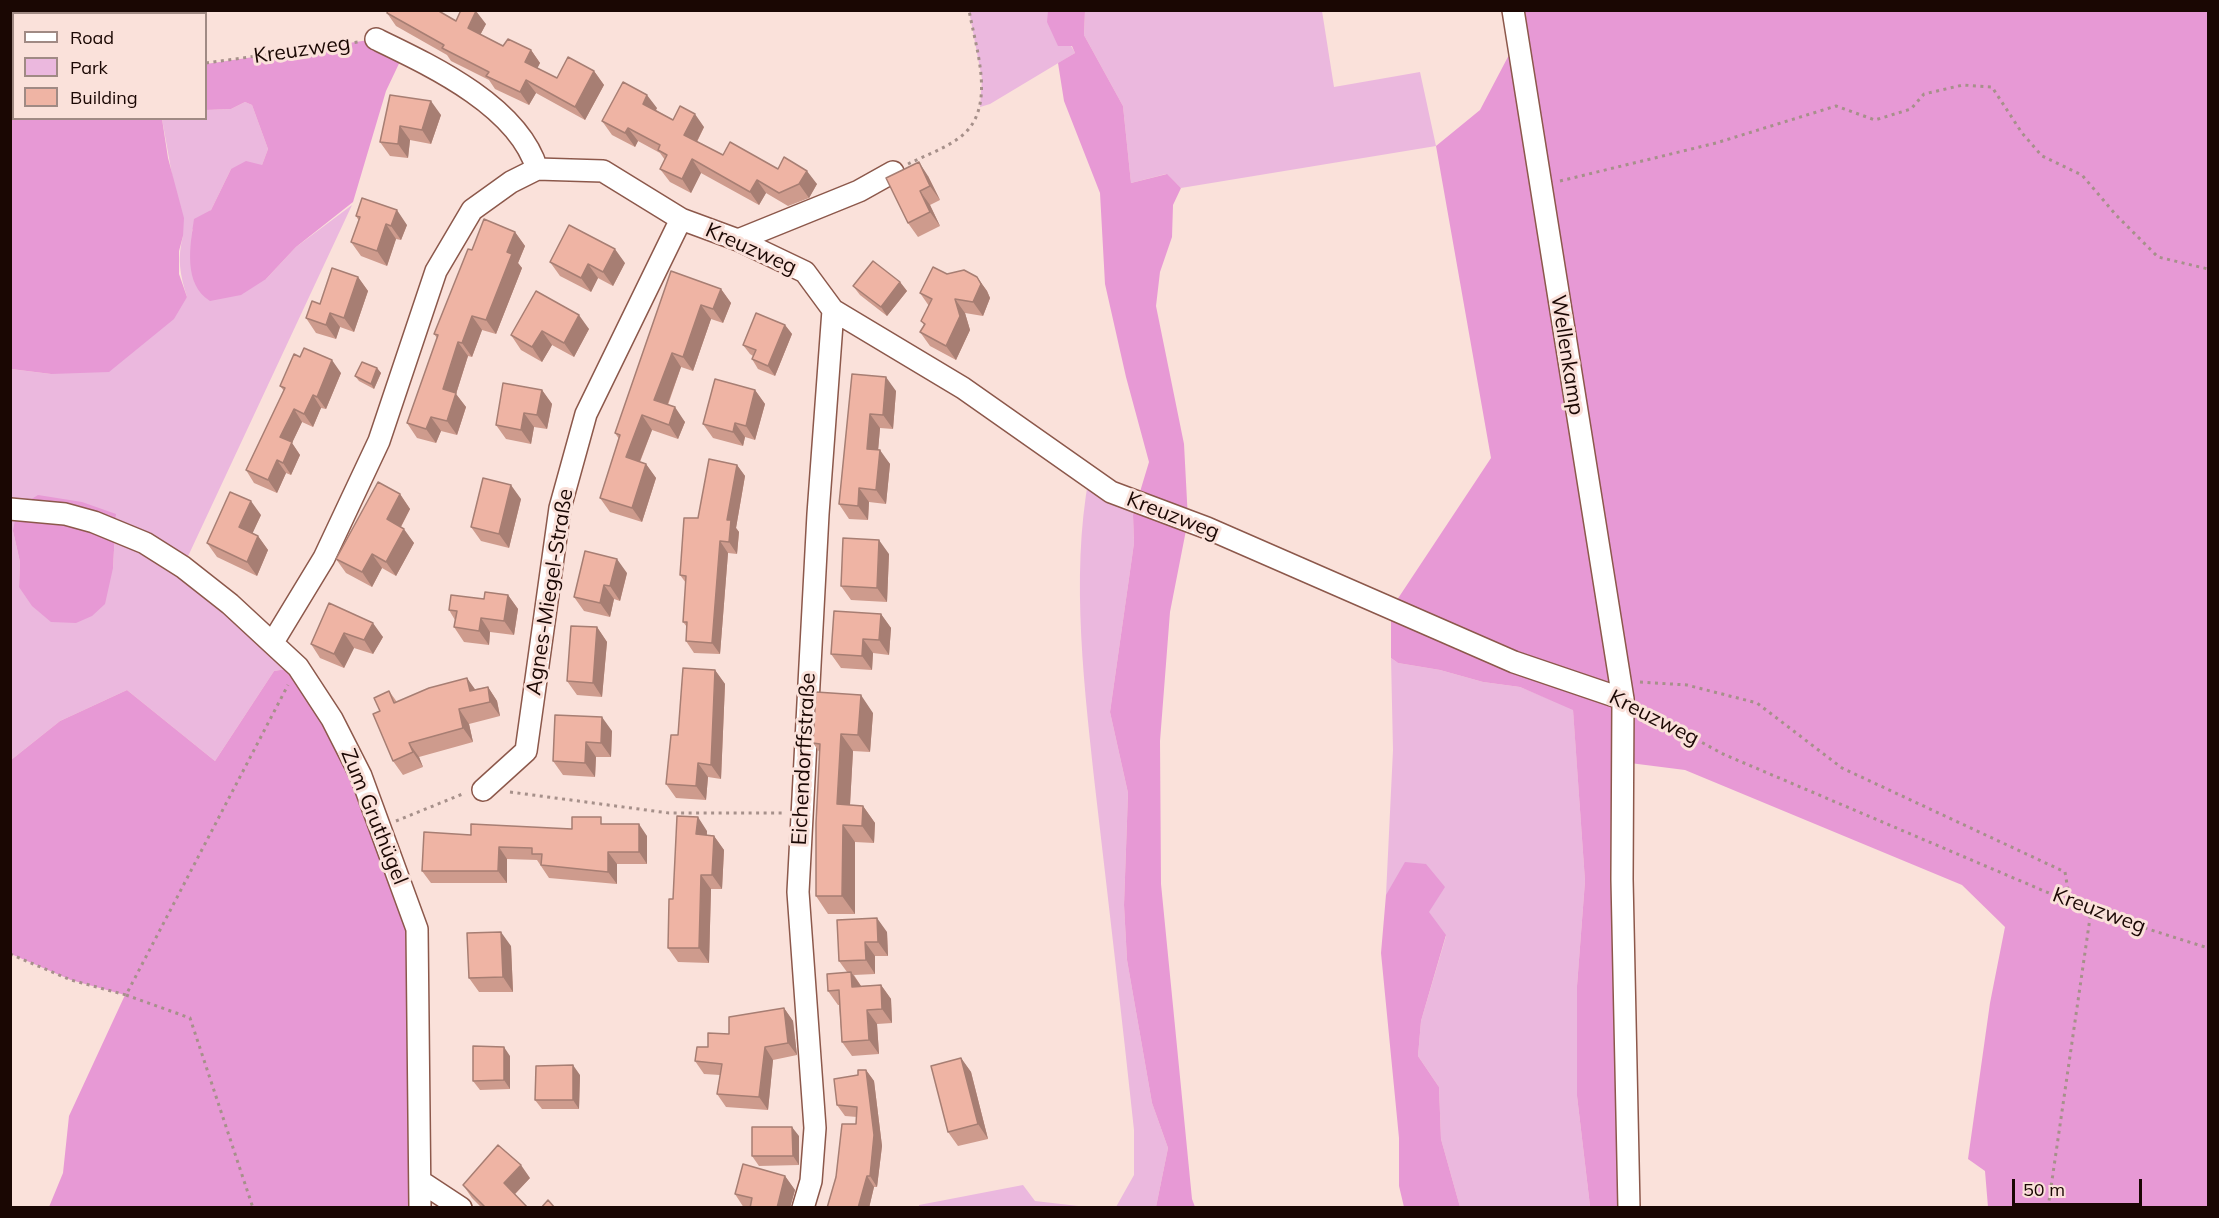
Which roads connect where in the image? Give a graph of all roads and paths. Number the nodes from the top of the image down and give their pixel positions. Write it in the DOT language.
graph roads {
  1 [pos="969,10"];
  2 [pos="1513,10"];
  3 [pos="376,39"];
  4 [pos="207,63"];
  5 [pos="537,169"];
  6 [pos="893,172"];
  7 [pos="1541,186"];
  8 [pos="681,219"];
  9 [pos="738,240"];
  10 [pos="2208,269"];
  11 [pos="833,310"];
  12 [pos="10,509"];
  13 [pos="273,642"];
  14 [pos="298,667"];
  15 [pos="1621,690"];
  16 [pos="483,790"];
  17 [pos="801,814"];
  18 [pos="380,827"];
  19 [pos="2070,902"];
  20 [pos="2091,911"];
  21 [pos="2208,948"];
  22 [pos="10,954"];
  23 [pos="126,995"];
  24 [pos="420,1181"];
  25 [pos="253,1208"];
  26 [pos="420,1208"];
  27 [pos="461,1208"];
  28 [pos="803,1208"];
  29 [pos="1629,1208"];
  30 [pos="2048,1208"];
  1 -- 6 [label="path"];
  2 -- 7 [label="street, Wellenkamp"];
  3 -- 4 [label="path, Kreuzweg"];
  3 -- 5 [label="street, Kreuzweg"];
  5 -- 8 [label="street, Kreuzweg"];
  5 -- 13 [label="street"];
  6 -- 9 [label="street"];
  7 -- 10 [label="path"];
  7 -- 15 [label="street, Wellenkamp"];
  8 -- 9 [label="street, Kreuzweg"];
  8 -- 16 [label="street, Agnes-Miegel-Straße"];
  9 -- 11 [label="street, Kreuzweg"];
  11 -- 15 [label="street, Kreuzweg"];
  11 -- 17 [label="street, Eichendorffstraße"];
  12 -- 13 [label="street, Zum Gruthügel"];
  13 -- 14 [label="street, Zum Gruthügel"];
  14 -- 18 [label="street, Zum Gruthügel"];
  14 -- 23 [label="path"];
  15 -- 19 [label="path, Kreuzweg"];
  15 -- 19 [label="path"];
  15 -- 29 [label="street, Wellenkamp"];
  16 -- 17 [label="path"];
  16 -- 18 [label="path"];
  17 -- 28 [label="street, Eichendorffstraße"];
  18 -- 24 [label="street, Zum Gruthügel"];
  19 -- 20 [label="path, Kreuzweg"];
  20 -- 21 [label="path, Kreuzweg"];
  20 -- 30 [label="path"];
  22 -- 23 [label="path"];
  23 -- 25 [label="path"];
  24 -- 26 [label="street, Zum Gruthügel"];
  24 -- 27 [label="street"];
}
